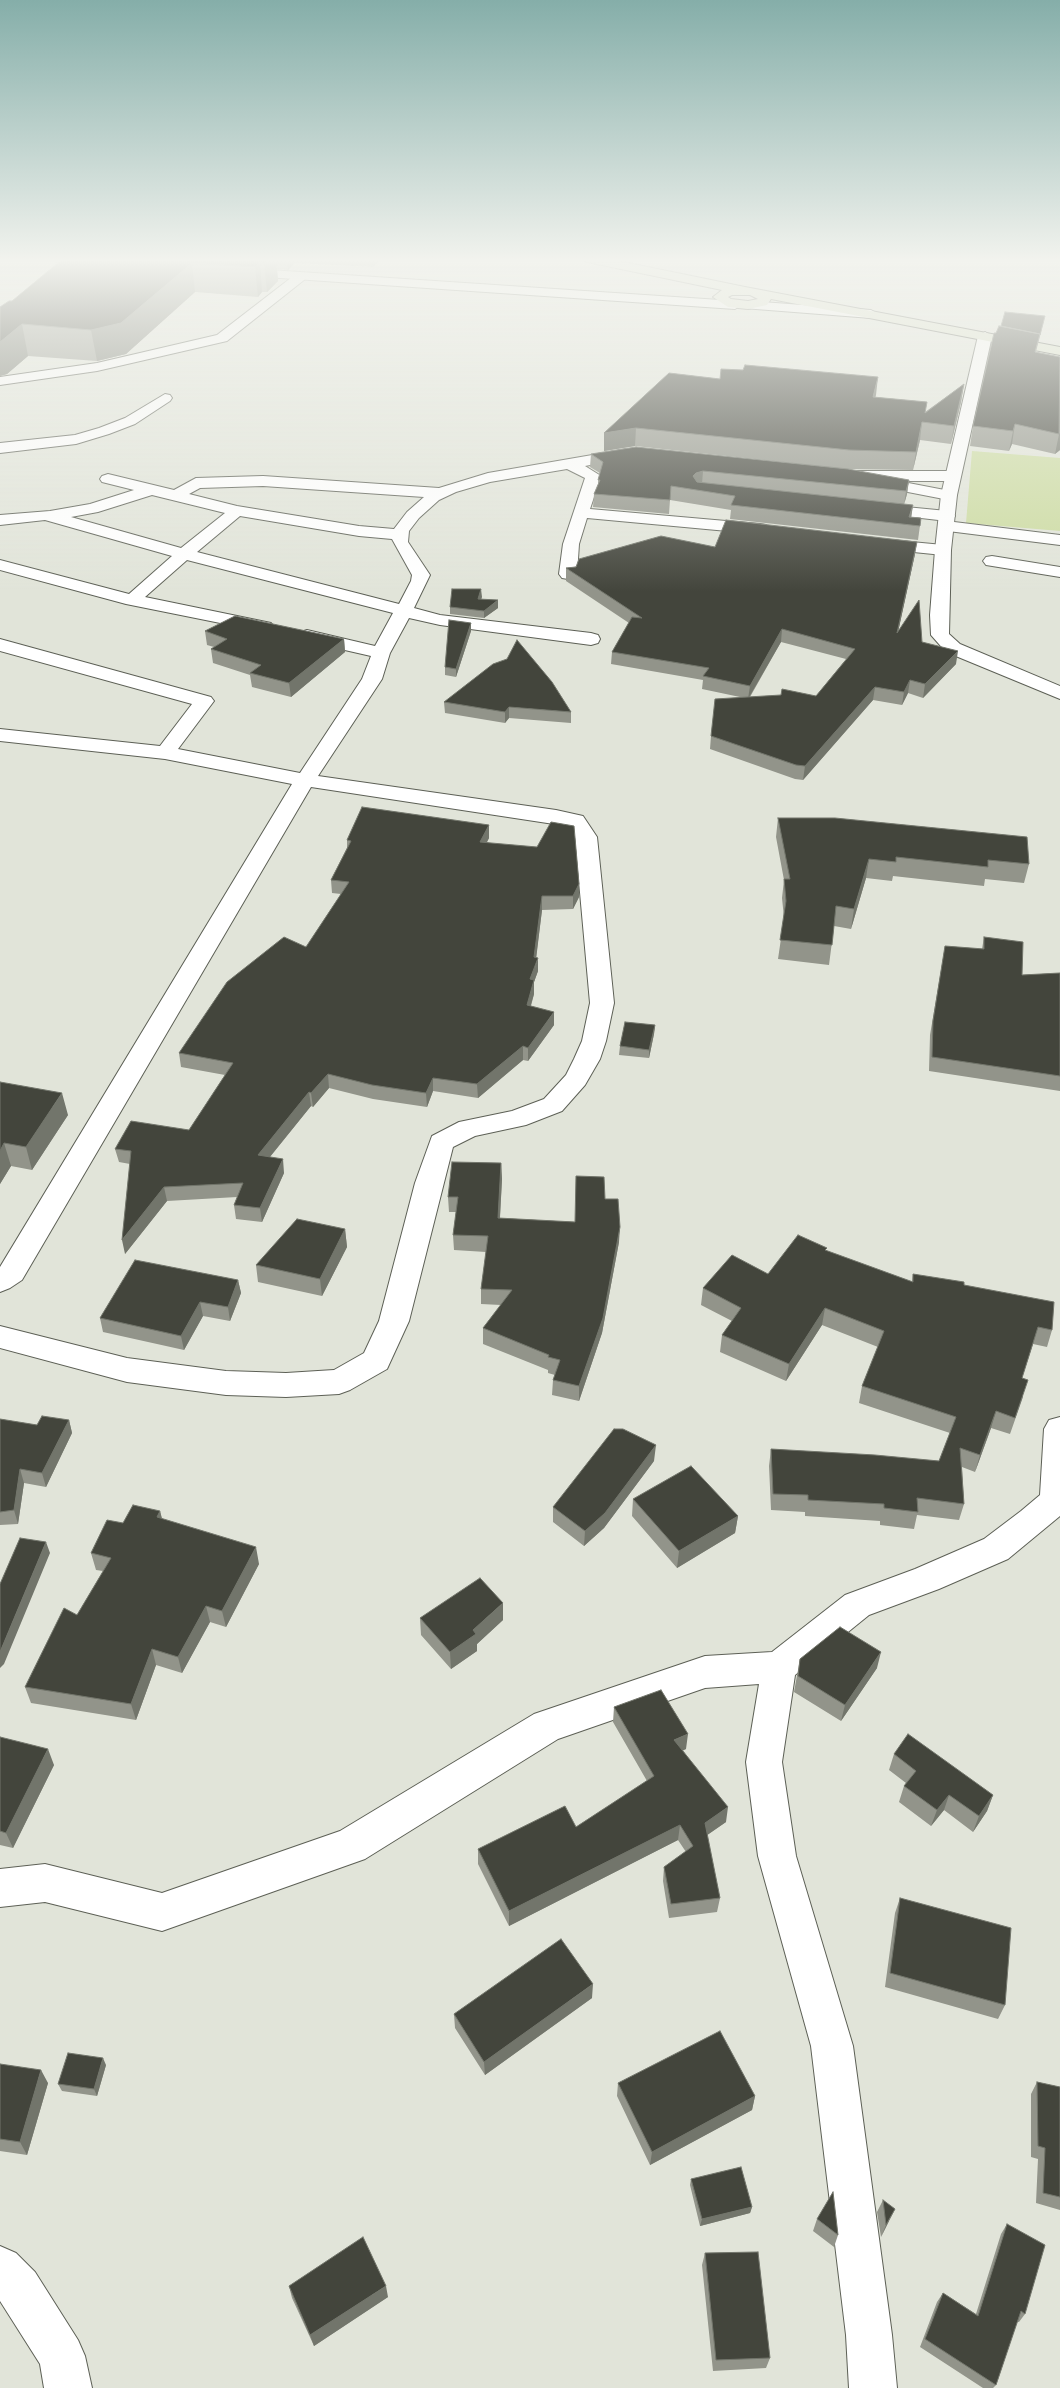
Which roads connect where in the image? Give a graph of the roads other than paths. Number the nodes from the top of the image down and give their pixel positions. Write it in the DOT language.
graph roads {
  1 [pos="75,369"];
  2 [pos="977,369"];
  3 [pos="0,381"];
  4 [pos="166,398"];
  5 [pos="0,448"];
  6 [pos="643,454"];
  7 [pos="567,464"];
  8 [pos="830,474"];
  9 [pos="847,476"];
  10 [pos="952,476"];
  11 [pos="108,479"];
  12 [pos="151,490"];
  13 [pos="441,494"];
  14 [pos="949,495"];
  15 [pos="176,496"];
  16 [pos="859,507"];
  17 [pos="237,511"];
  18 [pos="582,513"];
  19 [pos="46,515"];
  20 [pos="0,520"];
  21 [pos="947,521"];
  22 [pos="778,532"];
  23 [pos="401,535"];
  24 [pos="1060,540"];
  25 [pos="866,542"];
  26 [pos="943,550"];
  27 [pos="184,554"];
  28 [pos="992,562"];
  29 [pos="0,565"];
  30 [pos="1060,572"];
  31 [pos="568,574"];
  32 [pos="132,600"];
  33 [pos="404,609"];
  34 [pos="591,639"];
  35 [pos="1,647"];
  36 [pos="381,653"];
  37 [pos="1060,693"];
  38 [pos="0,735"];
  39 [pos="165,754"];
  40 [pos="305,780"];
  41 [pos="0,1281"];
  42 [pos="0,1337"];
  43 [pos="1060,1428"];
  44 [pos="779,1667"];
  45 [pos="0,1888"];
  46 [pos="0,2269"];
  47 [pos="68,2388"];
  48 [pos="873,2388"];
  1 -- 3 [label="street"];
  2 -- 10 [label="street"];
  4 -- 5 [label="street"];
  6 -- 7 [label="street"];
  7 -- 13 [label="street"];
  7 -- 18 [label="street"];
  8 -- 9 [label="street"];
  9 -- 10 [label="street"];
  9 -- 14 [label="street"];
  10 -- 14 [label="street"];
  11 -- 12 [label="street"];
  12 -- 15 [label="street"];
  12 -- 19 [label="street"];
  13 -- 15 [label="street"];
  13 -- 23 [label="street"];
  14 -- 21 [label="street"];
  15 -- 17 [label="street"];
  16 -- 21 [label="street"];
  17 -- 23 [label="street"];
  17 -- 27 [label="street"];
  18 -- 22 [label="street"];
  18 -- 31 [label="street"];
  19 -- 20 [label="street"];
  19 -- 27 [label="street"];
  21 -- 24 [label="street"];
  21 -- 26 [label="street"];
  23 -- 33 [label="street"];
  25 -- 26 [label="street"];
  26 -- 37 [label="street"];
  27 -- 32 [label="street"];
  27 -- 33 [label="street"];
  28 -- 30 [label="street"];
  29 -- 32 [label="street"];
  32 -- 36 [label="street"];
  33 -- 34 [label="street"];
  33 -- 36 [label="street"];
  35 -- 39 [label="street"];
  36 -- 40 [label="street"];
  38 -- 39 [label="street"];
  39 -- 40 [label="street"];
  40 -- 41 [label="street"];
  40 -- 42 [label="street"];
  43 -- 44 [label="street"];
  44 -- 45 [label="street"];
  44 -- 48 [label="street"];
  46 -- 47 [label="street"];
}
